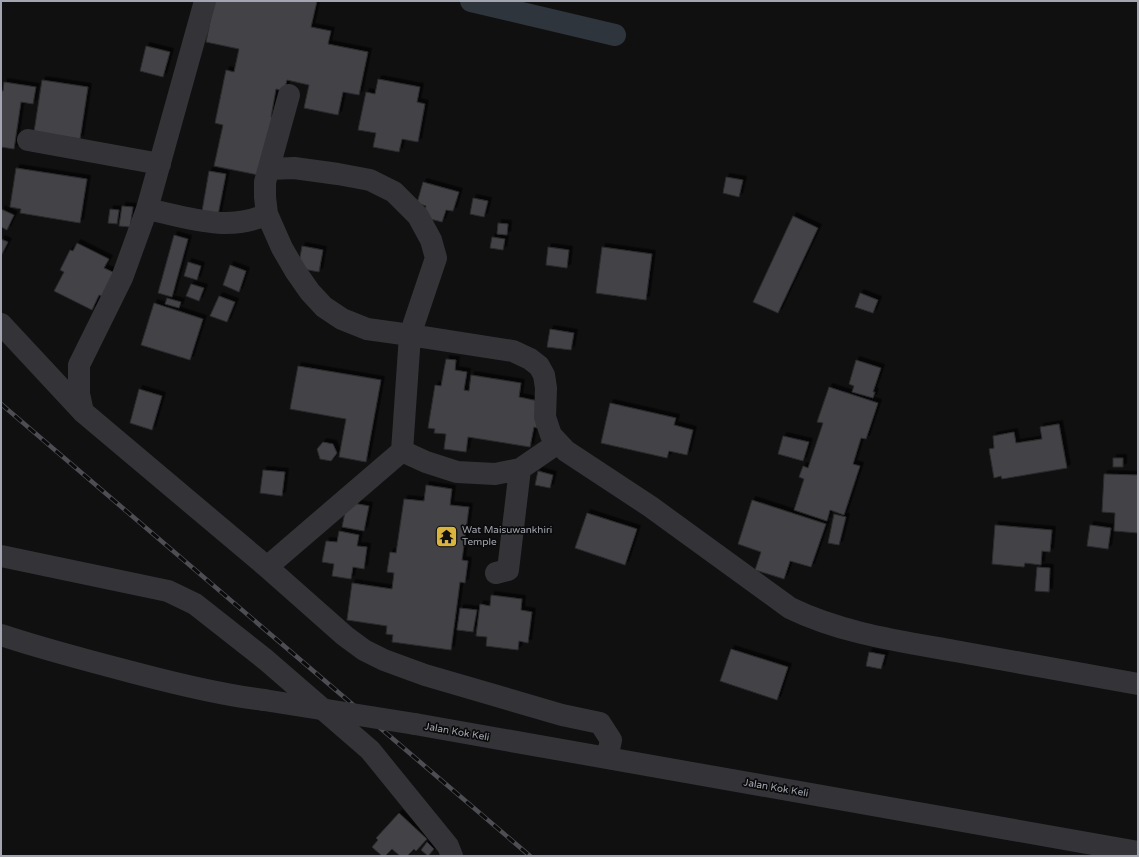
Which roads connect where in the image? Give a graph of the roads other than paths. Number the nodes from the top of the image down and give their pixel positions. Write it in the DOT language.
graph roads {
  1 [pos="205,1"];
  2 [pos="289,95"];
  3 [pos="28,140"];
  4 [pos="160,164"];
  5 [pos="270,169"];
  6 [pos="147,209"];
  7 [pos="267,214"];
  8 [pos="1,324"];
  9 [pos="410,334"];
  10 [pos="83,412"];
  11 [pos="558,443"];
  12 [pos="402,451"];
  13 [pos="520,469"];
  14 [pos="1,556"];
  15 [pos="267,567"];
  16 [pos="496,573"];
  17 [pos="1,635"];
  18 [pos="1138,684"];
  19 [pos="607,758"];
  20 [pos="1138,852"];
  21 [pos="452,856"];
  1 -- 4 [label="street"];
  2 -- 5 [label="street"];
  3 -- 4 [label="street"];
  4 -- 6 [label="street"];
  5 -- 7 [label="street"];
  5 -- 9 [label="street"];
  6 -- 7 [label="street"];
  6 -- 10 [label="street"];
  7 -- 9 [label="street"];
  8 -- 10 [label="street"];
  9 -- 11 [label="street"];
  9 -- 12 [label="street"];
  10 -- 15 [label="street"];
  11 -- 13 [label="street"];
  11 -- 18 [label="street"];
  12 -- 13 [label="street"];
  12 -- 15 [label="street"];
  13 -- 16 [label="street"];
  14 -- 21 [label="street"];
  15 -- 19 [label="street"];
  17 -- 19 [label="street, Jalan Kok Keli, bridge"];
  19 -- 20 [label="street, Jalan Kok Keli"];
}
